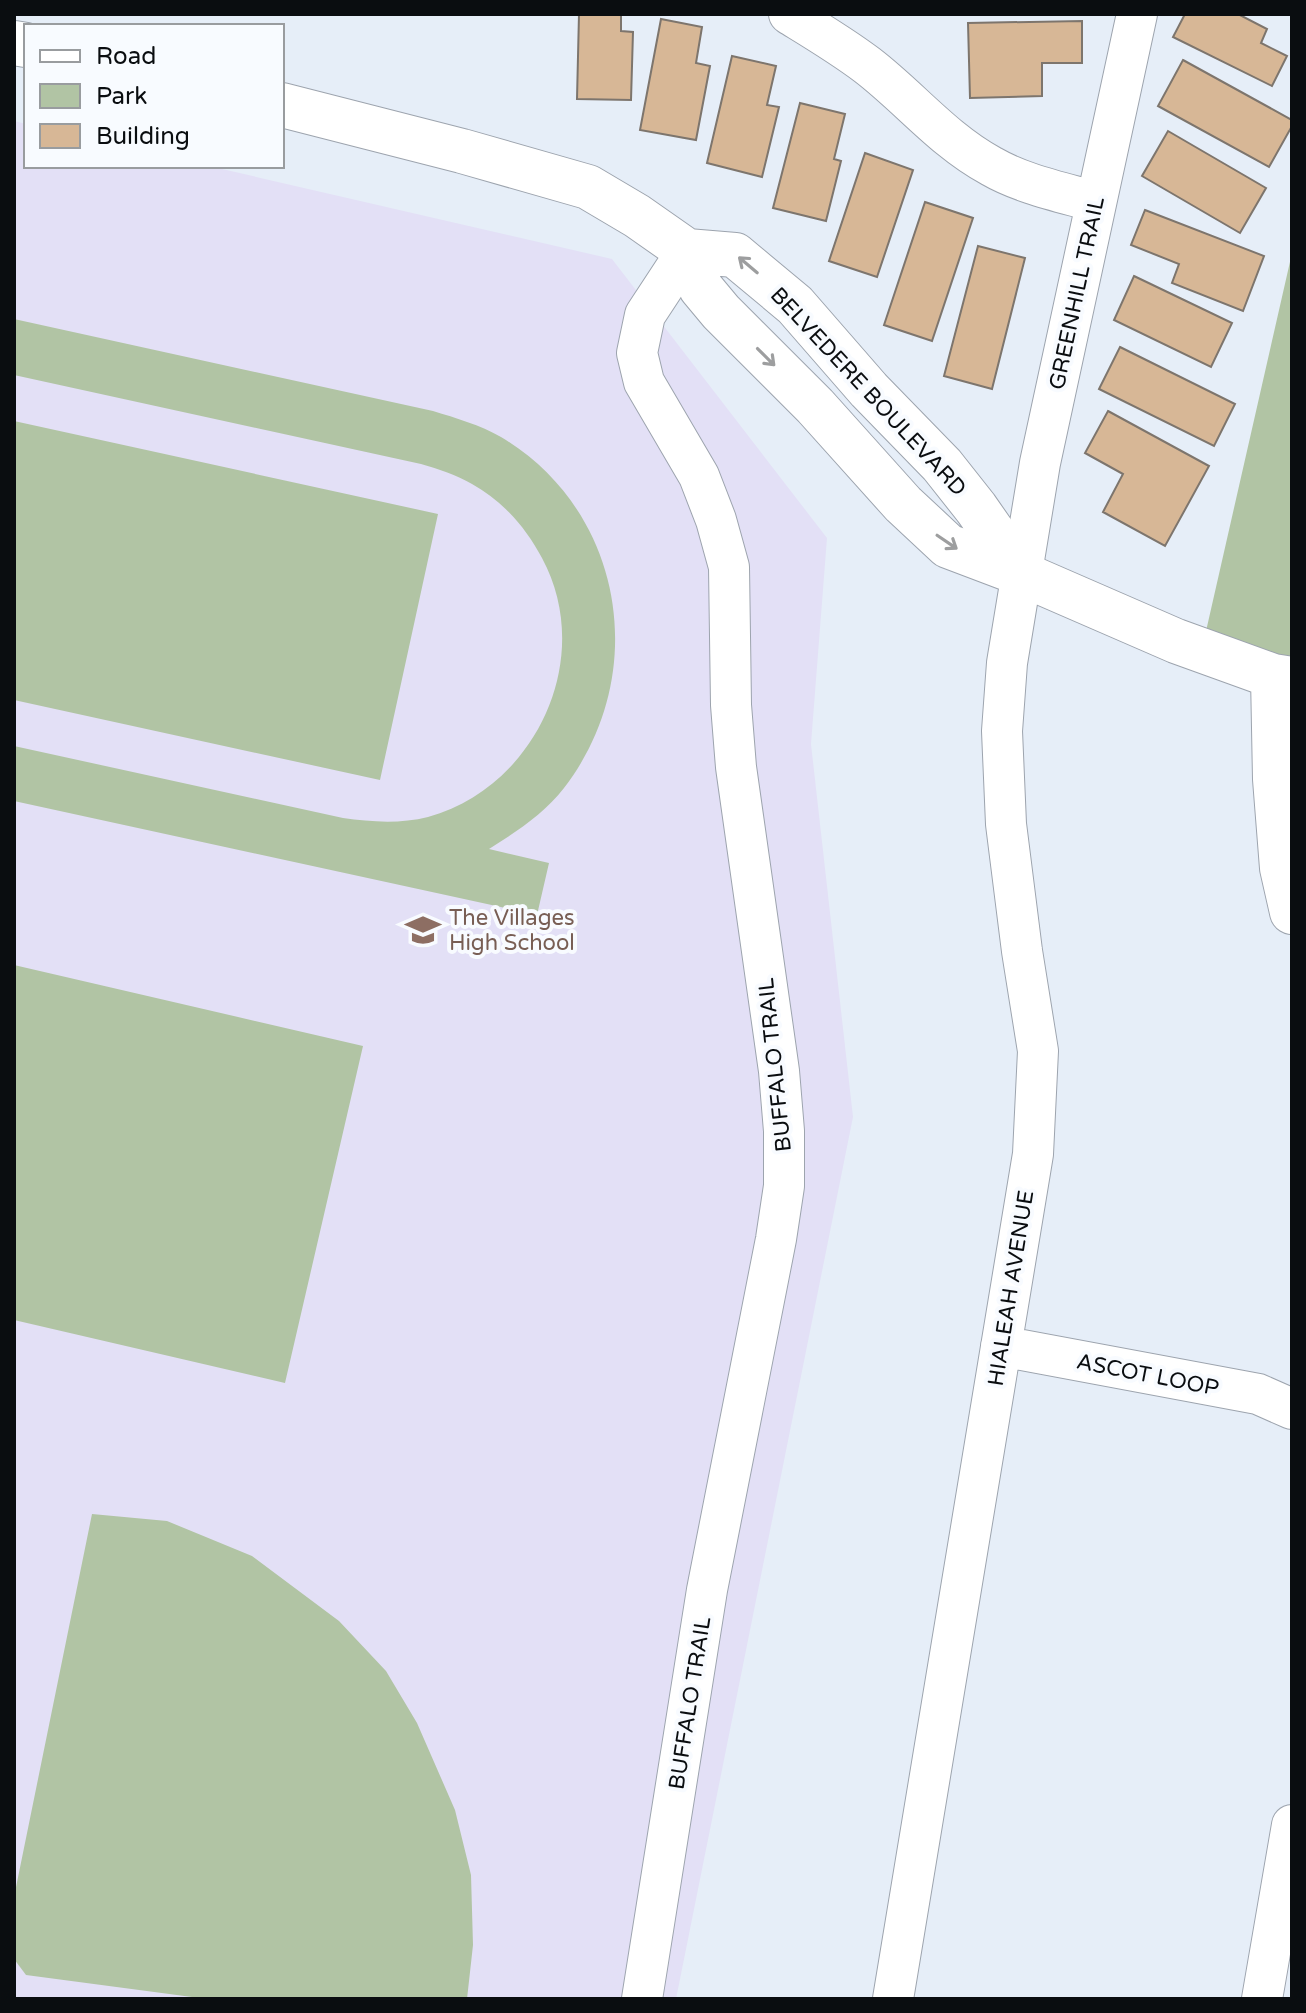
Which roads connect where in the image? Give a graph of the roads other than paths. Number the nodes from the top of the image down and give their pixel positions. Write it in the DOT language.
graph roads {
  1 [pos="789,14"];
  2 [pos="1137,14"];
  3 [pos="284,106"];
  4 [pos="1096,202"];
  5 [pos="687,251"];
  6 [pos="1022,574"];
  7 [pos="1282,678"];
  8 [pos="1292,912"];
  9 [pos="1001,1346"];
  10 [pos="1292,1409"];
  11 [pos="1292,1825"];
  12 [pos="642,1999"];
  13 [pos="893,1999"];
  14 [pos="1262,1999"];
  1 -- 4 [label="street"];
  2 -- 4 [label="street, GREENHILL TRAIL"];
  3 -- 5 [label="street"];
  4 -- 6 [label="street, GREENHILL TRAIL"];
  5 -- 6 [label="street, one-way"];
  6 -- 5 [label="street, BELVEDERE BOULEVARD, one-way"];
  5 -- 12 [label="street, BUFFALO TRAIL"];
  6 -- 7 [label="street"];
  6 -- 9 [label="street, HIALEAH AVENUE"];
  7 -- 8 [label="street"];
  9 -- 10 [label="street, ASCOT LOOP"];
  9 -- 13 [label="street, HIALEAH AVENUE"];
  11 -- 14 [label="street"];
}
